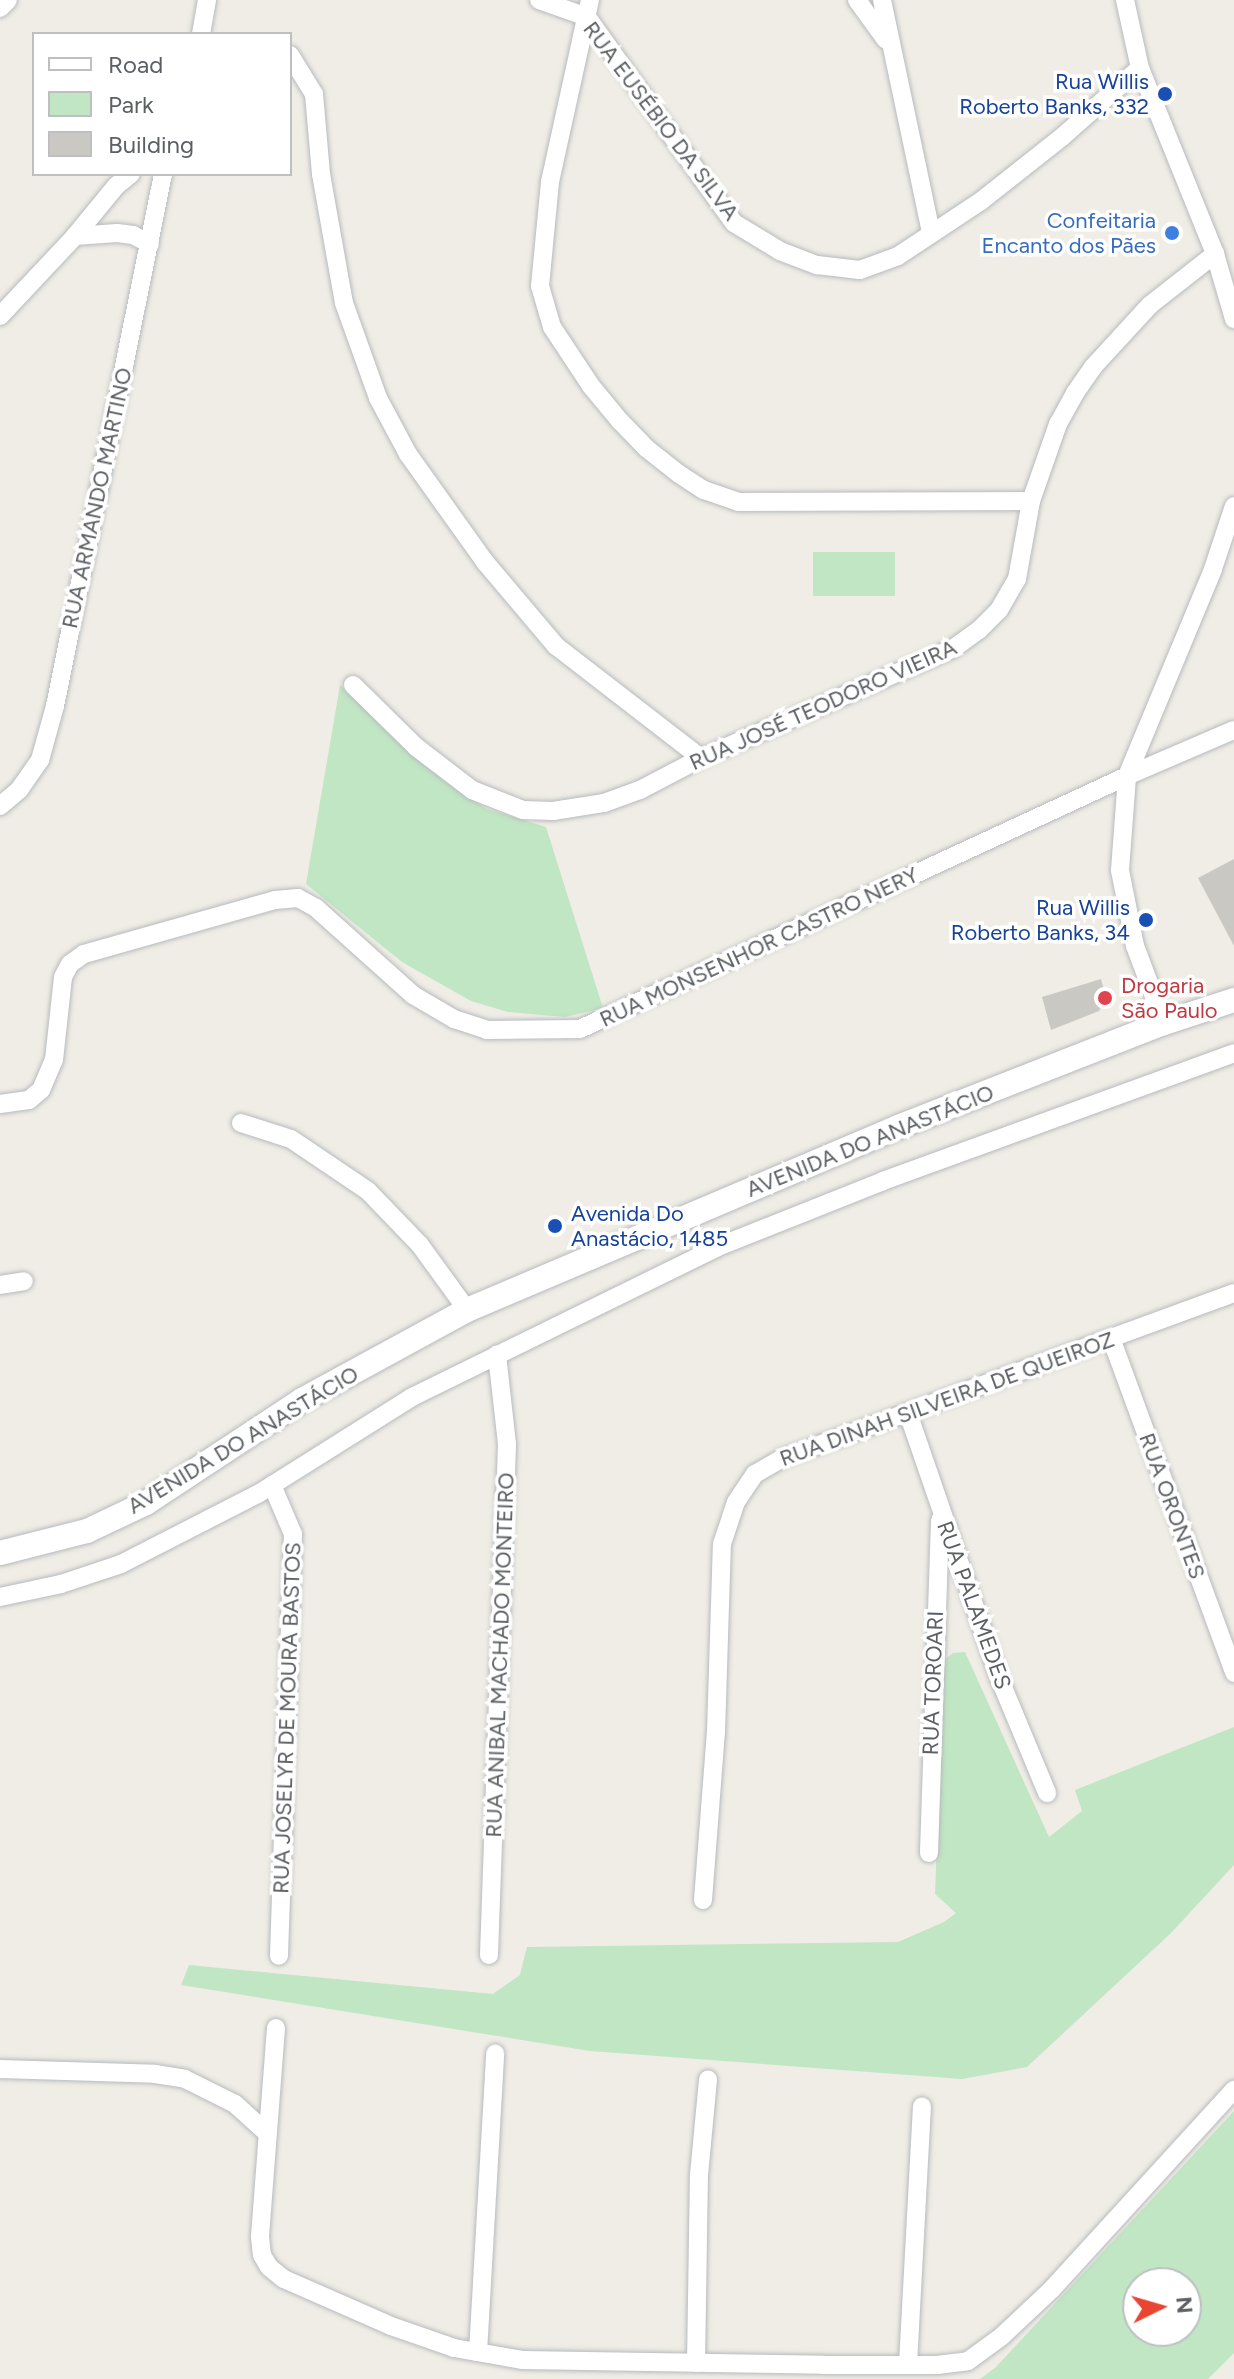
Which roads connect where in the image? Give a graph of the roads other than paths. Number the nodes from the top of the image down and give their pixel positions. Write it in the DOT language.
graph roads {
  1 [pos="8,0"];
  2 [pos="207,0"];
  3 [pos="539,0"];
  4 [pos="857,0"];
  5 [pos="882,0"];
  6 [pos="1125,0"];
  7 [pos="0,8"];
  8 [pos="589,8"];
  9 [pos="201,32"];
  10 [pos="893,50"];
  11 [pos="294,64"];
  12 [pos="1140,68"];
  13 [pos="128,176"];
  14 [pos="163,176"];
  15 [pos="931,233"];
  16 [pos="75,236"];
  17 [pos="150,244"];
  18 [pos="1215,254"];
  19 [pos="1234,269"];
  20 [pos="0,316"];
  21 [pos="1234,319"];
  22 [pos="1031,501"];
  23 [pos="1234,506"];
  24 [pos="353,685"];
  25 [pos="1234,730"];
  26 [pos="701,758"];
  27 [pos="1127,776"];
  28 [pos="0,806"];
  29 [pos="1234,1000"];
  30 [pos="1164,1023"];
  31 [pos="1234,1053"];
  32 [pos="0,1104"];
  33 [pos="241,1123"];
  34 [pos="24,1281"];
  35 [pos="0,1285"];
  36 [pos="1234,1293"];
  37 [pos="467,1310"];
  38 [pos="1111,1338"];
  39 [pos="497,1355"];
  40 [pos="908,1413"];
  41 [pos="272,1485"];
  42 [pos="940,1513"];
  43 [pos="0,1553"];
  44 [pos="0,1597"];
  45 [pos="1234,1673"];
  46 [pos="1047,1793"];
  47 [pos="929,1853"];
  48 [pos="703,1900"];
  49 [pos="489,1955"];
  50 [pos="279,1956"];
  51 [pos="276,2028"];
  52 [pos="495,2053"];
  53 [pos="0,2069"];
  54 [pos="708,2079"];
  55 [pos="1234,2090"];
  56 [pos="922,2106"];
  57 [pos="267,2133"];
  58 [pos="478,2352"];
  59 [pos="696,2363"];
  60 [pos="908,2364"];
  1 -- 7 [label="street"];
  2 -- 9 [label="street"];
  3 -- 8 [label="street, RUA EUSÉBIO DA SILVA"];
  4 -- 10 [label="street"];
  5 -- 10 [label="street"];
  6 -- 12 [label="street"];
  8 -- 15 [label="street, RUA EUSÉBIO DA SILVA"];
  8 -- 22 [label="street"];
  10 -- 15 [label="street"];
  11 -- 26 [label="street"];
  12 -- 15 [label="street, RUA EUSÉBIO DA SILVA"];
  12 -- 18 [label="street"];
  13 -- 16 [label="street"];
  14 -- 17 [label="street, RUA ARMANDO MARTINO"];
  16 -- 17 [label="street"];
  16 -- 20 [label="street"];
  17 -- 28 [label="street, RUA ARMANDO MARTINO"];
  18 -- 19 [label="street"];
  18 -- 21 [label="street"];
  18 -- 22 [label="street, RUA JOSÉ TEODORO VIEIRA"];
  22 -- 26 [label="street, RUA JOSÉ TEODORO VIEIRA"];
  23 -- 27 [label="street"];
  24 -- 26 [label="street, RUA JOSÉ TEODORO VIEIRA"];
  25 -- 27 [label="street, RUA MONSENHOR CASTRO NERY"];
  27 -- 30 [label="street"];
  27 -- 32 [label="street, RUA MONSENHOR CASTRO NERY"];
  29 -- 30 [label="main road, AVENIDA DO ANASTÁCIO"];
  30 -- 37 [label="main road, AVENIDA DO ANASTÁCIO"];
  31 -- 39 [label="street, AVENIDA DO ANASTÁCIO"];
  33 -- 37 [label="street"];
  34 -- 35 [label="street"];
  36 -- 38 [label="street, RUA DINAH SILVEIRA DE QUEIROZ"];
  37 -- 43 [label="main road, AVENIDA DO ANASTÁCIO"];
  38 -- 40 [label="street, RUA DINAH SILVEIRA DE QUEIROZ"];
  38 -- 45 [label="street, RUA ORONTES"];
  39 -- 41 [label="street, AVENIDA DO ANASTÁCIO"];
  39 -- 49 [label="street, RUA ANIBAL MACHADO MONTEIRO"];
  40 -- 42 [label="street, RUA PALAMEDES"];
  40 -- 48 [label="street, RUA DINAH SILVEIRA DE QUEIROZ"];
  41 -- 44 [label="street, AVENIDA DO ANASTÁCIO"];
  41 -- 50 [label="street, RUA JOSELYR DE MOURA BASTOS"];
  42 -- 46 [label="street, RUA PALAMEDES"];
  42 -- 47 [label="street, RUA TOROARI"];
  51 -- 57 [label="street"];
  52 -- 58 [label="street"];
  53 -- 57 [label="street"];
  54 -- 59 [label="street"];
  55 -- 60 [label="street"];
  56 -- 60 [label="street"];
  57 -- 58 [label="street"];
  58 -- 59 [label="street"];
  59 -- 60 [label="street"];
}
